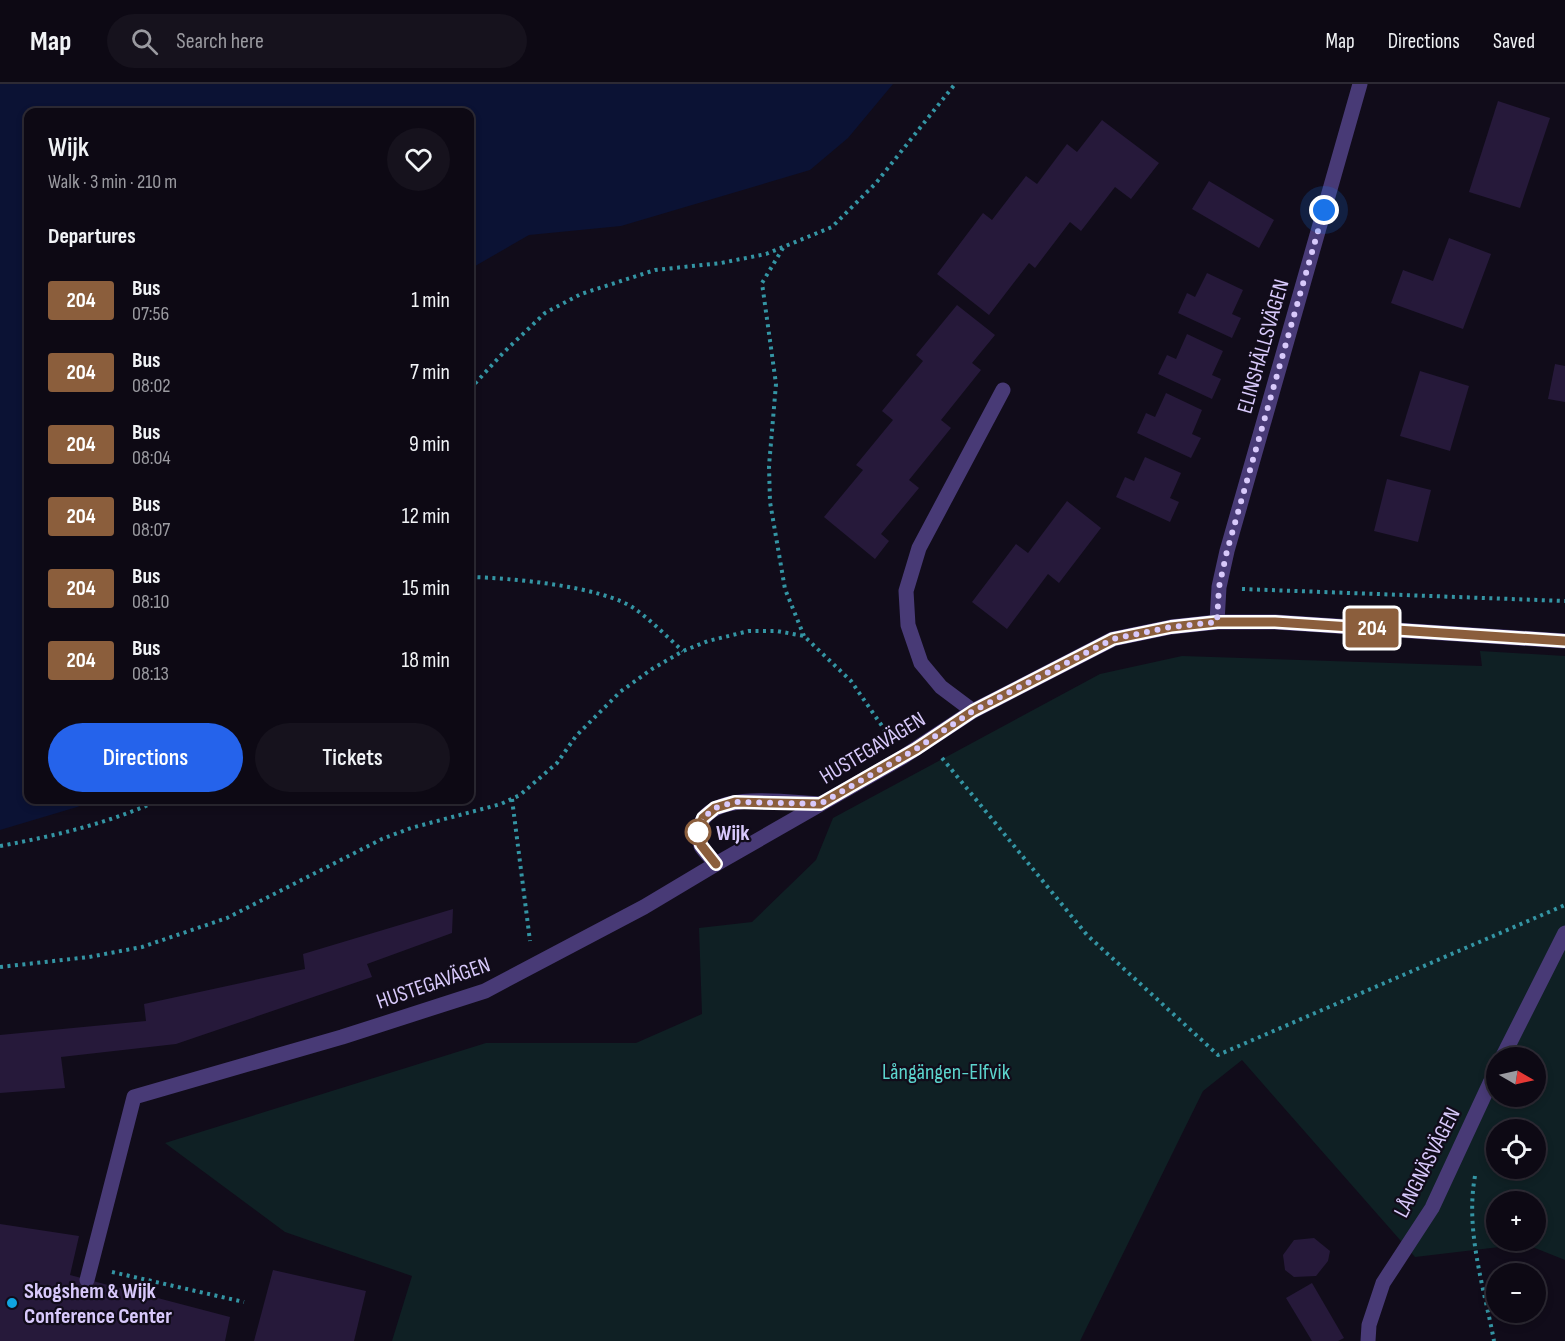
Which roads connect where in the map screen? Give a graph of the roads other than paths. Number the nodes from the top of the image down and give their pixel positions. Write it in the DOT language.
graph roads {
  1 [pos="1360,84"];
  2 [pos="1003,390"];
  3 [pos="1217,622"];
  4 [pos="1565,641"];
  5 [pos="973,711"];
  6 [pos="820,804"];
  7 [pos="716,864"];
  8 [pos="1565,933"];
  9 [pos="1508,1047"];
  10 [pos="1486,1092"];
  11 [pos="87,1280"];
  12 [pos="1368,1341"];
  1 -- 3 [label="street, ELINSHÄLLSVÄGEN"];
  2 -- 5 [label="street"];
  3 -- 4 [label="street, HUSTEGAVÄGEN"];
  3 -- 5 [label="street, HUSTEGAVÄGEN"];
  5 -- 6 [label="street, HUSTEGAVÄGEN"];
  6 -- 7 [label="street, HUSTEGAVÄGEN"];
  6 -- 7 [label="street"];
  7 -- 11 [label="street, HUSTEGAVÄGEN"];
  8 -- 9 [label="street"];
  10 -- 12 [label="street, LÅNGNÄSVÄGEN"];
}
